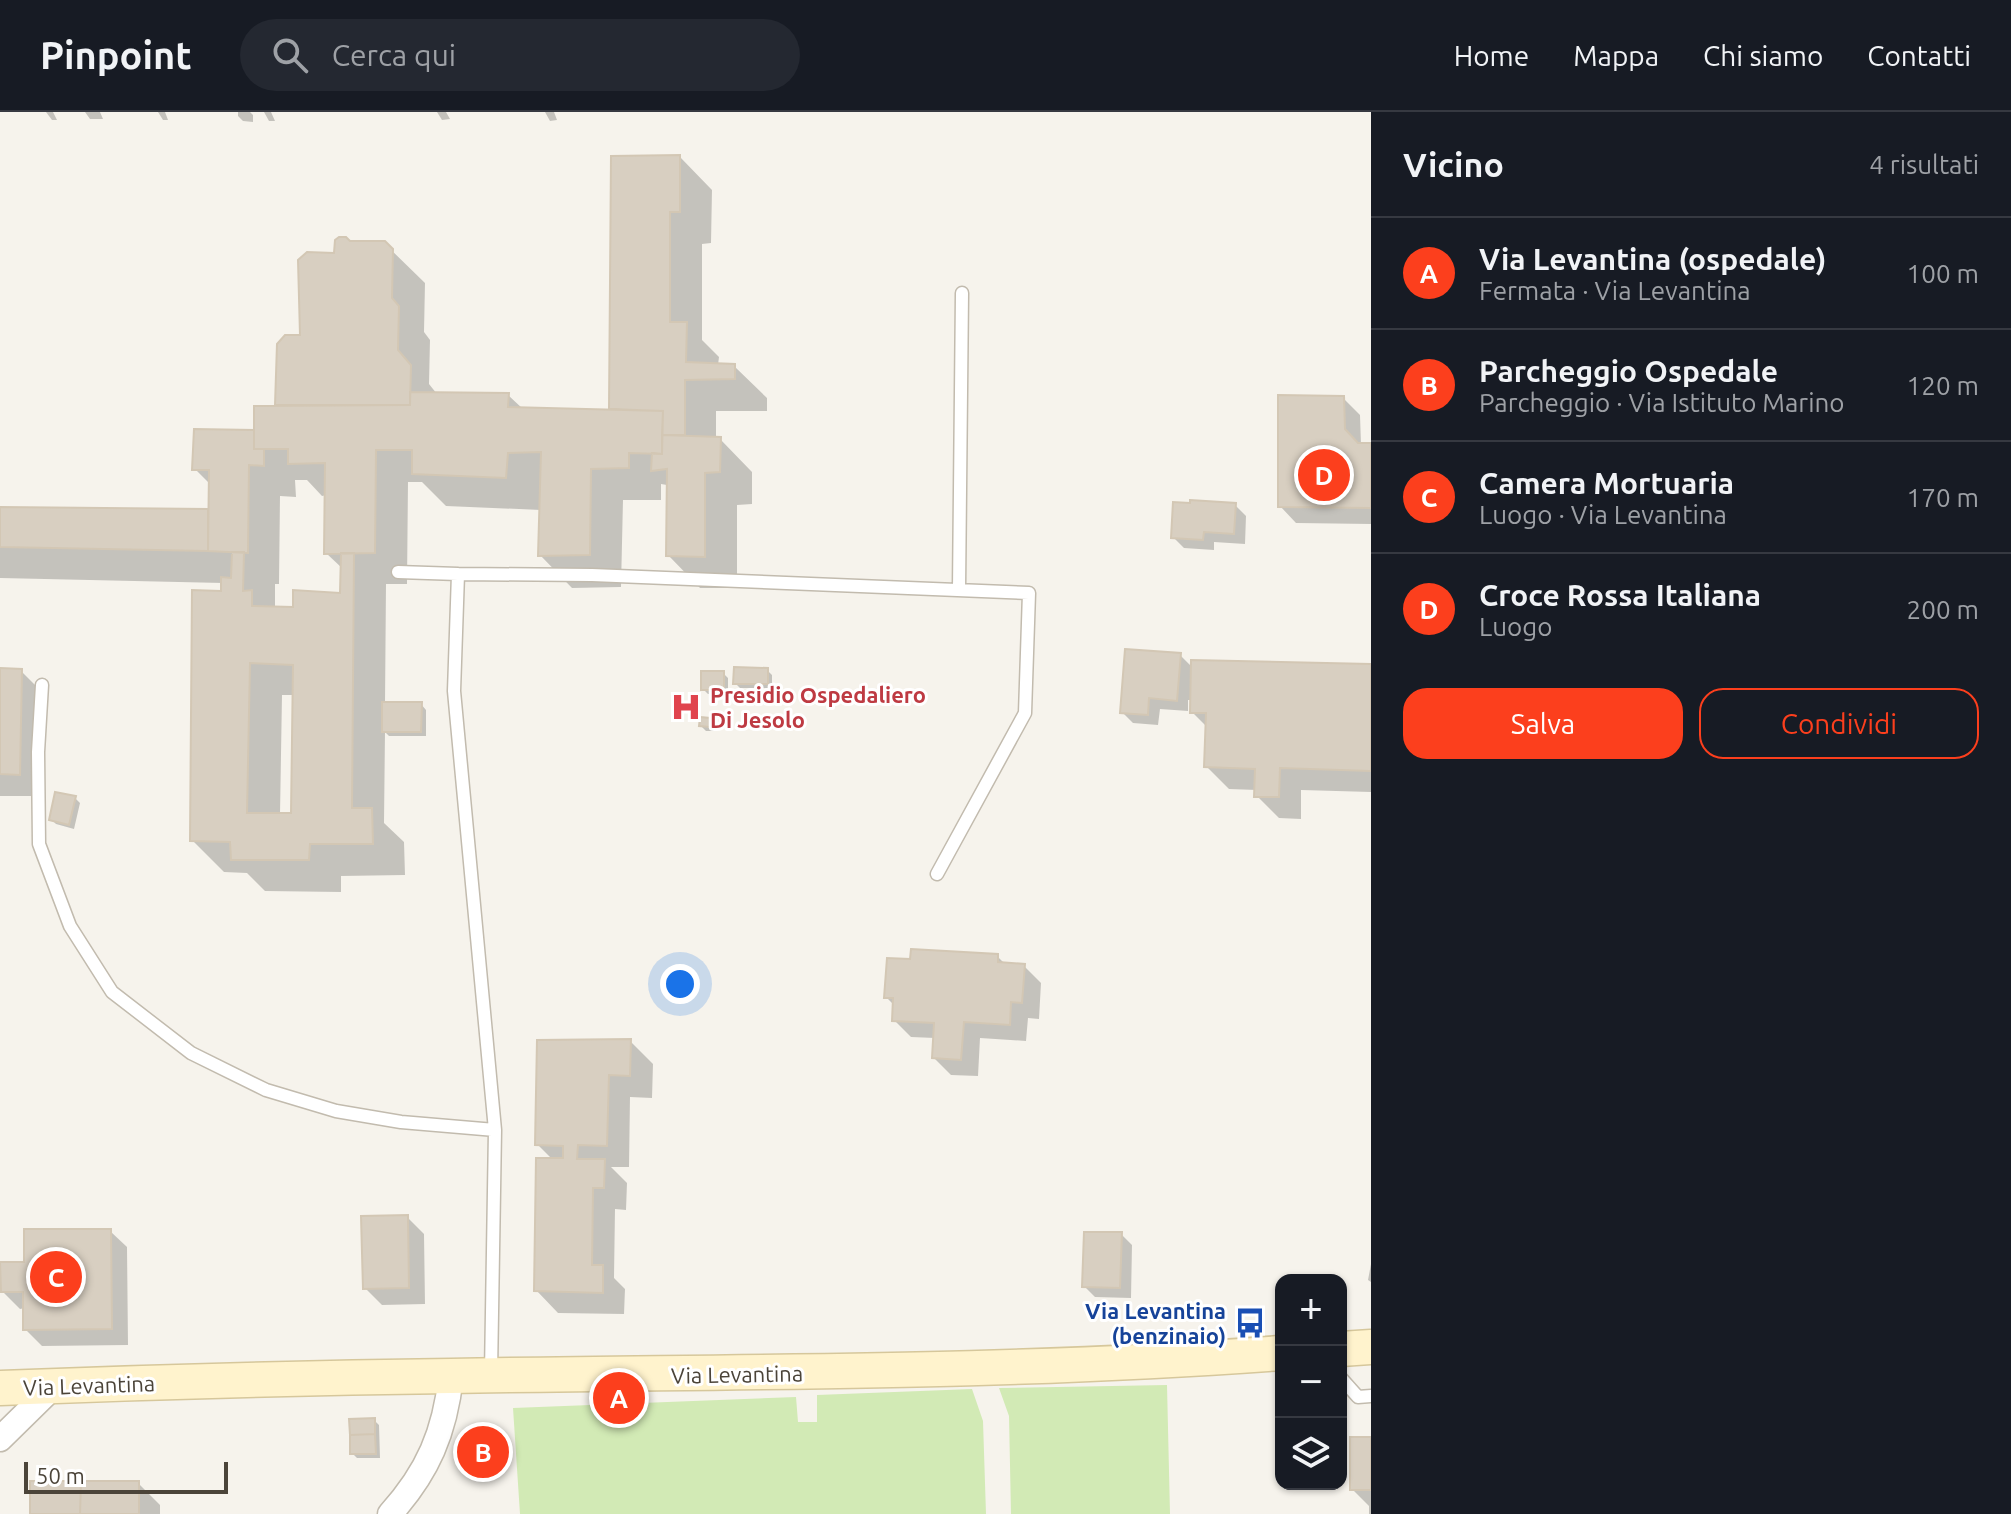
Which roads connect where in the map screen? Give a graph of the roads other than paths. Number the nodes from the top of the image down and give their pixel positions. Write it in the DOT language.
graph roads {
  1 [pos="962,293"];
  2 [pos="398,572"];
  3 [pos="458,574"];
  4 [pos="959,589"];
  5 [pos="42,685"];
  6 [pos="937,874"];
  7 [pos="495,1130"];
  8 [pos="1371,1347"];
  9 [pos="1347,1349"];
  10 [pos="1275,1353"];
  11 [pos="451,1376"];
  12 [pos="491,1376"];
  13 [pos="1347,1385"];
  14 [pos="54,1386"];
  15 [pos="0,1388"];
  16 [pos="1371,1396"];
  17 [pos="0,1439"];
  18 [pos="390,1514"];
  1 -- 4 [label="lane"];
  2 -- 3 [label="lane"];
  3 -- 4 [label="lane"];
  3 -- 7 [label="lane"];
  4 -- 6 [label="lane"];
  5 -- 7 [label="lane"];
  7 -- 12 [label="lane"];
  8 -- 9 [label="street"];
  10 -- 12 [label="street, Via Levantina"];
  11 -- 12 [label="street, Via Levantina"];
  11 -- 14 [label="street, Via Levantina"];
  11 -- 18 [label="street"];
  13 -- 16 [label="lane"];
  14 -- 15 [label="street, Via Levantina"];
  14 -- 17 [label="street"];
}
